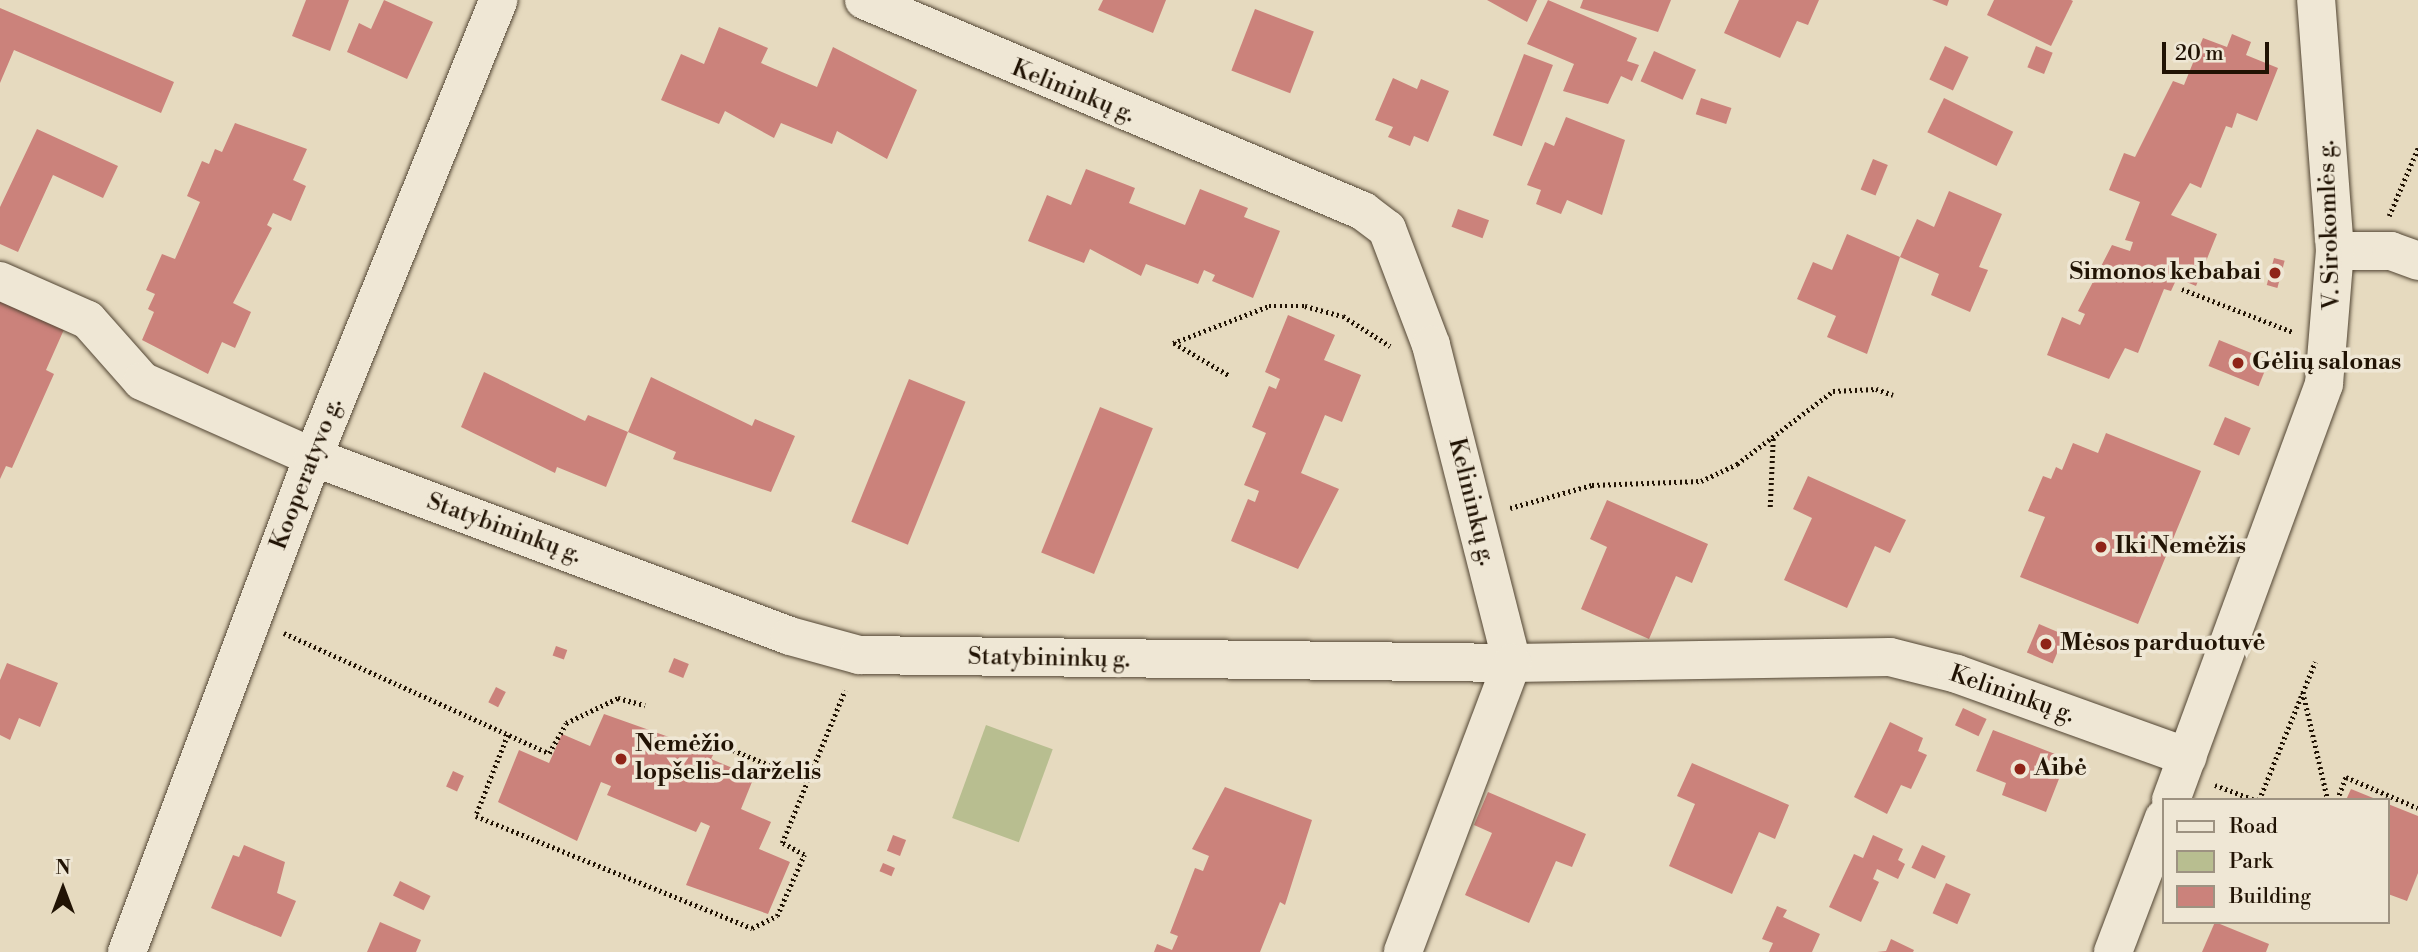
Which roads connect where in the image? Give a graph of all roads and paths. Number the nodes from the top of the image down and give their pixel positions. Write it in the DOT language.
graph roads {
  1 [pos="499,0"];
  2 [pos="864,0"];
  3 [pos="2316,0"];
  4 [pos="2418,148"];
  5 [pos="2335,251"];
  6 [pos="2381,251"];
  7 [pos="2418,261"];
  8 [pos="0,281"];
  9 [pos="2182,289"];
  10 [pos="2332,336"];
  11 [pos="1435,360"];
  12 [pos="1230,376"];
  13 [pos="1893,395"];
  14 [pos="1773,437"];
  15 [pos="313,457"];
  16 [pos="1770,507"];
  17 [pos="1475,518"];
  18 [pos="252,617"];
  19 [pos="859,655"];
  20 [pos="2315,662"];
  21 [pos="1512,663"];
  22 [pos="2303,691"];
  23 [pos="645,705"];
  24 [pos="508,735"];
  25 [pos="731,739"];
  26 [pos="2188,757"];
  27 [pos="808,781"];
  28 [pos="2172,798"];
  29 [pos="2260,798"];
  30 [pos="2328,798"];
  31 [pos="2338,798"];
  32 [pos="2418,808"];
  33 [pos="2162,823"];
  34 [pos="127,952"];
  35 [pos="1403,952"];
  36 [pos="2113,952"];
  1 -- 15 [label="street, Kooperatyvo g."];
  2 -- 11 [label="street, Kelininkų g."];
  3 -- 5 [label="street, V. Sirokomlės g."];
  4 -- 6 [label="path"];
  5 -- 6 [label="street"];
  5 -- 10 [label="street, V. Sirokomlės g."];
  6 -- 7 [label="street"];
  8 -- 15 [label="street, Statybininkų g."];
  9 -- 10 [label="path"];
  10 -- 26 [label="street, V. Sirokomlės g."];
  11 -- 12 [label="path"];
  11 -- 17 [label="street, Kelininkų g."];
  13 -- 14 [label="path"];
  14 -- 16 [label="path"];
  14 -- 17 [label="path"];
  15 -- 18 [label="street, Kooperatyvo g."];
  15 -- 19 [label="street, Statybininkų g."];
  17 -- 21 [label="street, Kelininkų g."];
  18 -- 24 [label="path"];
  18 -- 34 [label="street, Kooperatyvo g."];
  19 -- 21 [label="street, Statybininkų g."];
  19 -- 27 [label="path"];
  20 -- 22 [label="path"];
  21 -- 26 [label="street, Kelininkų g."];
  21 -- 35 [label="street"];
  22 -- 29 [label="path"];
  22 -- 30 [label="path"];
  23 -- 24 [label="path"];
  24 -- 27 [label="path"];
  25 -- 27 [label="path"];
  26 -- 28 [label="street, V. Sirokomlės g."];
  31 -- 32 [label="path"];
  33 -- 36 [label="street"];
}
